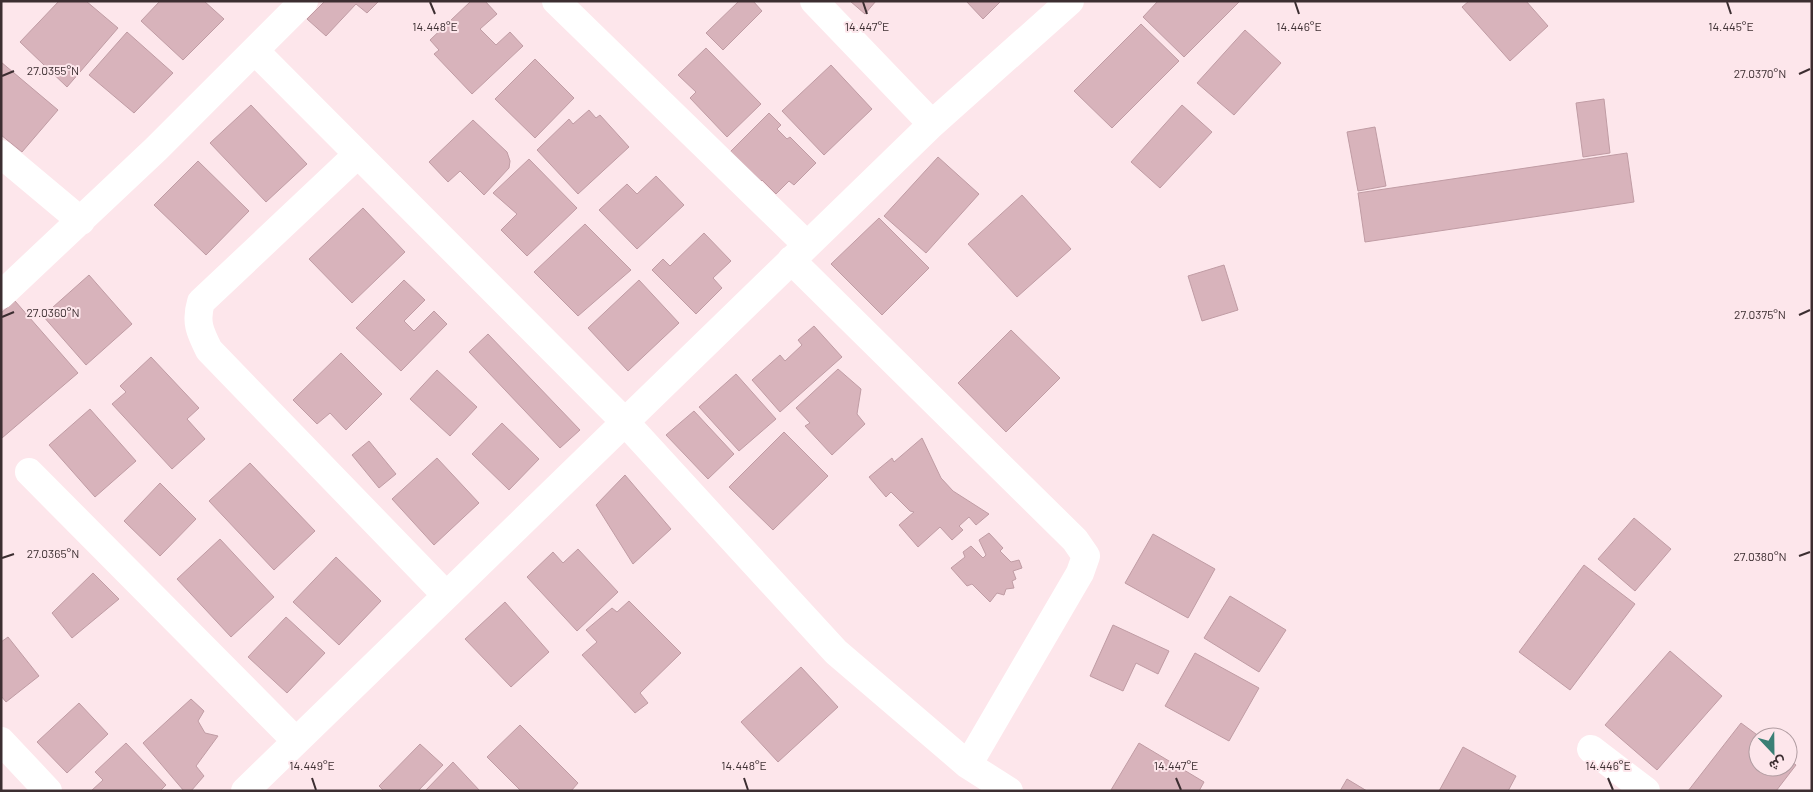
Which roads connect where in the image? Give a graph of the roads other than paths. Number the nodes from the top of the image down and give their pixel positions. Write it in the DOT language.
graph roads {
  1 [pos="304,1"];
  2 [pos="556,1"];
  3 [pos="814,1"];
  4 [pos="1070,1"];
  5 [pos="255,51"];
  6 [pos="932,124"];
  7 [pos="1,154"];
  8 [pos="358,154"];
  9 [pos="81,221"];
  10 [pos="799,253"];
  11 [pos="1,295"];
  12 [pos="624,422"];
  13 [pos="29,472"];
  14 [pos="446,595"];
  15 [pos="1,741"];
  16 [pos="296,741"];
  17 [pos="1591,749"];
  18 [pos="968,765"];
  19 [pos="48,791"];
  20 [pos="245,791"];
  21 [pos="1009,791"];
  22 [pos="1646,791"];
  1 -- 5 [label="street"];
  2 -- 10 [label="street"];
  3 -- 6 [label="street"];
  4 -- 6 [label="street"];
  5 -- 8 [label="street"];
  5 -- 9 [label="street"];
  6 -- 10 [label="street"];
  7 -- 9 [label="street"];
  8 -- 12 [label="street"];
  8 -- 14 [label="street"];
  9 -- 11 [label="street"];
  10 -- 12 [label="street"];
  10 -- 18 [label="street"];
  12 -- 14 [label="street"];
  12 -- 18 [label="street"];
  13 -- 16 [label="street"];
  14 -- 16 [label="street"];
  15 -- 19 [label="street"];
  16 -- 20 [label="street"];
  17 -- 22 [label="street"];
  18 -- 21 [label="street"];
}
